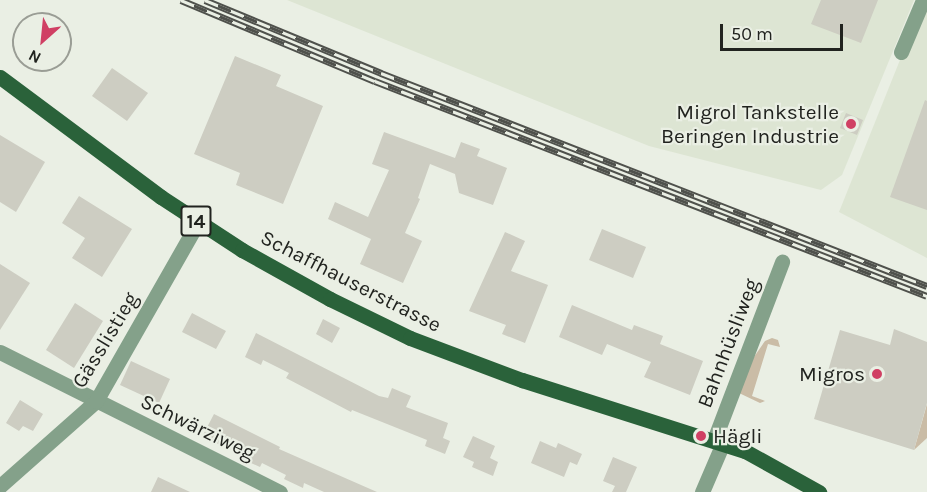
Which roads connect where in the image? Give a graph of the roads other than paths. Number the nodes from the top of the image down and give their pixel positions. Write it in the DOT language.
graph roads {
  1 [pos="923,0"];
  2 [pos="901,52"];
  3 [pos="0,77"];
  4 [pos="198,222"];
  5 [pos="782,262"];
  6 [pos="0,352"];
  7 [pos="96,401"];
  8 [pos="718,441"];
  9 [pos="0,486"];
  10 [pos="280,492"];
  11 [pos="702,492"];
  12 [pos="819,492"];
  1 -- 2 [label="street"];
  3 -- 4 [label="main road, Schaffhauserstrasse / 14"];
  4 -- 7 [label="street, Gässlistieg"];
  4 -- 8 [label="main road, Schaffhauserstrasse / 14"];
  5 -- 8 [label="street, Bahnhüsliweg"];
  6 -- 7 [label="street, Schwärziweg"];
  7 -- 9 [label="street, Gässlistieg"];
  7 -- 10 [label="street, Schwärziweg"];
  8 -- 11 [label="street, Bahnhüsliweg"];
  8 -- 12 [label="main road, Schaffhauserstrasse / 14"];
}
